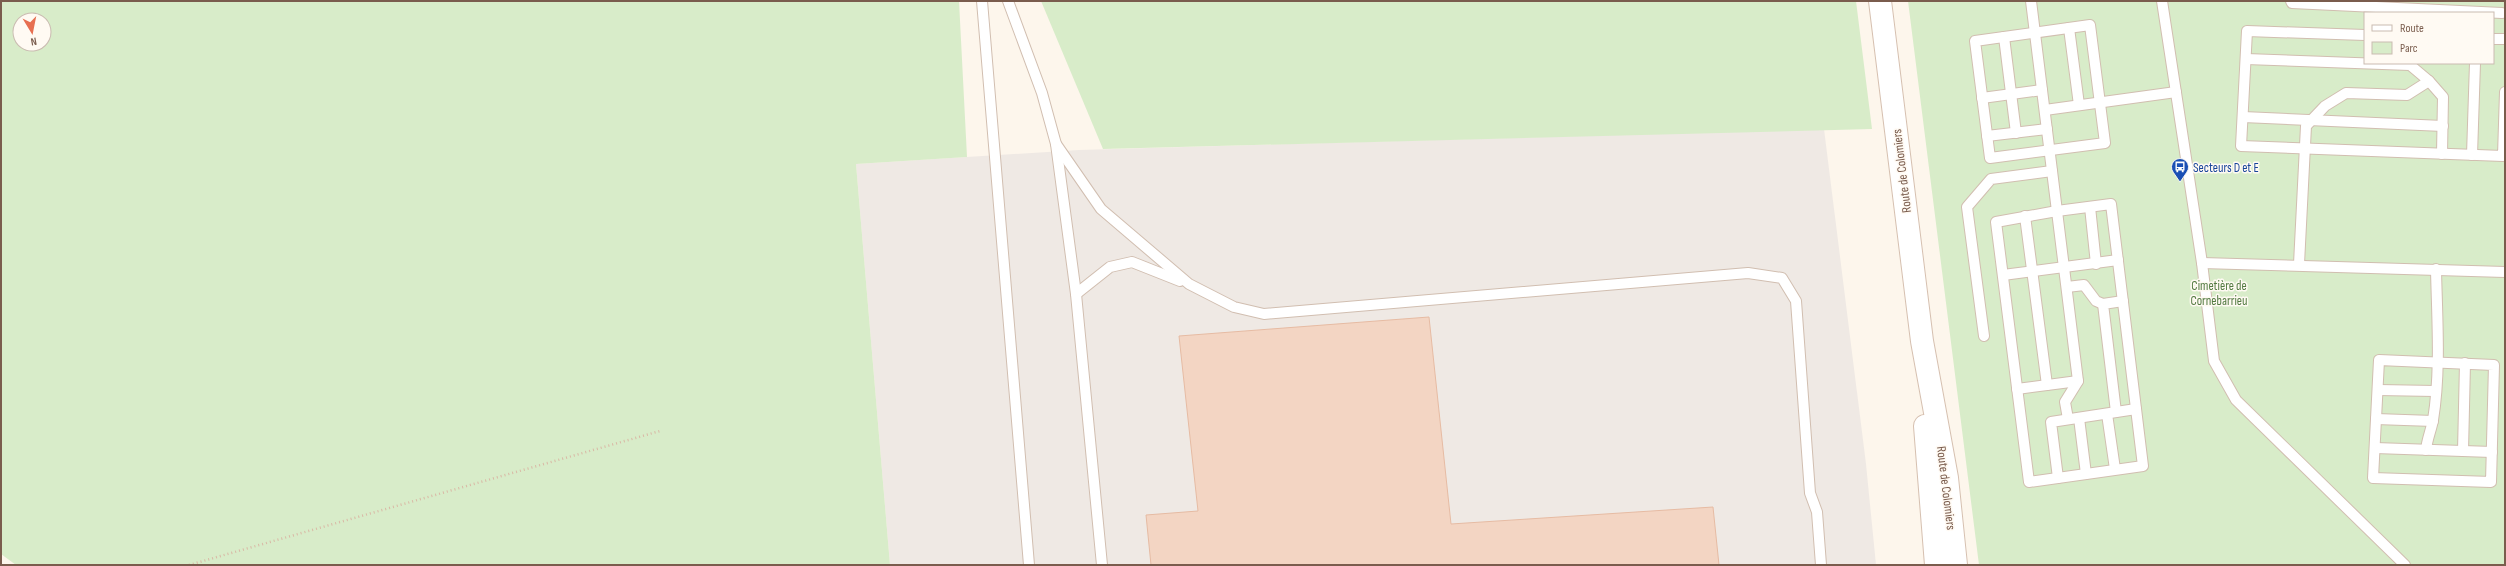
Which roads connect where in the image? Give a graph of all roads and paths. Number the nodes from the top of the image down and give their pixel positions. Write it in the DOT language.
graph roads {
  1 [pos="982,1"];
  2 [pos="1008,1"];
  3 [pos="1880,1"];
  4 [pos="2031,1"];
  5 [pos="2162,1"];
  6 [pos="2291,1"];
  7 [pos="2481,12"];
  8 [pos="2494,13"];
  9 [pos="2502,13"];
  10 [pos="2069,28"];
  11 [pos="2035,33"];
  12 [pos="2364,35"];
  13 [pos="2004,37"];
  14 [pos="2494,39"];
  15 [pos="2505,39"];
  16 [pos="2246,59"];
  17 [pos="2364,63"];
  18 [pos="2383,64"];
  19 [pos="2475,64"];
  20 [pos="2429,81"];
  21 [pos="2042,90"];
  22 [pos="2176,92"];
  23 [pos="2505,92"];
  24 [pos="2011,94"];
  25 [pos="1982,98"];
  26 [pos="2100,102"];
  27 [pos="2079,105"];
  28 [pos="2044,110"];
  29 [pos="2243,117"];
  30 [pos="2311,120"];
  31 [pos="2443,126"];
  32 [pos="2047,129"];
  33 [pos="2016,132"];
  34 [pos="1987,136"];
  35 [pos="1056,144"];
  36 [pos="2305,148"];
  37 [pos="2050,150"];
  38 [pos="2442,154"];
  39 [pos="2472,155"];
  40 [pos="2052,171"];
  41 [pos="2090,207"];
  42 [pos="2057,211"];
  43 [pos="2025,216"];
  44 [pos="2118,260"];
  45 [pos="2202,262"];
  46 [pos="2096,264"];
  47 [pos="2299,264"];
  48 [pos="2064,268"];
  49 [pos="2436,269"];
  50 [pos="2032,271"];
  51 [pos="2505,272"];
  52 [pos="2003,275"];
  53 [pos="1189,284"];
  54 [pos="2067,287"];
  55 [pos="1076,294"];
  56 [pos="2123,301"];
  57 [pos="2103,304"];
  58 [pos="1984,336"];
  59 [pos="1922,341"];
  60 [pos="2436,362"];
  61 [pos="2465,363"];
  62 [pos="2078,381"];
  63 [pos="2047,385"];
  64 [pos="2017,389"];
  65 [pos="2378,390"];
  66 [pos="2435,391"];
  67 [pos="2136,409"];
  68 [pos="2112,413"];
  69 [pos="2079,418"];
  70 [pos="2068,419"];
  71 [pos="2376,419"];
  72 [pos="2433,421"];
  73 [pos="660,430"];
  74 [pos="2375,448"];
  75 [pos="2426,450"];
  76 [pos="2463,451"];
  77 [pos="2492,452"];
  78 [pos="2115,470"];
  79 [pos="2086,474"];
  80 [pos="2058,478"];
  81 [pos="189,565"];
  82 [pos="1029,565"];
  83 [pos="1102,565"];
  84 [pos="1821,565"];
  85 [pos="1936,565"];
  86 [pos="1956,565"];
  87 [pos="2405,565"];
  1 -- 82 [label="lane"];
  2 -- 35 [label="lane"];
  3 -- 59 [label="main road, Route de Colomiers"];
  4 -- 11 [label="lane"];
  5 -- 22 [label="lane"];
  6 -- 7 [label="lane"];
  8 -- 9 [label="lane"];
  10 -- 11 [label="lane"];
  10 -- 26 [label="lane"];
  10 -- 27 [label="lane"];
  11 -- 13 [label="lane"];
  11 -- 21 [label="lane"];
  12 -- 16 [label="lane"];
  13 -- 24 [label="lane"];
  13 -- 25 [label="lane"];
  14 -- 15 [label="lane"];
  16 -- 17 [label="lane"];
  16 -- 29 [label="lane"];
  18 -- 20 [label="lane"];
  19 -- 39 [label="lane"];
  20 -- 30 [label="lane"];
  20 -- 31 [label="lane"];
  21 -- 24 [label="lane"];
  21 -- 28 [label="lane"];
  22 -- 26 [label="lane"];
  22 -- 45 [label="lane"];
  23 -- 39 [label="lane"];
  24 -- 25 [label="lane"];
  24 -- 33 [label="lane"];
  25 -- 34 [label="lane"];
  26 -- 27 [label="lane"];
  26 -- 37 [label="lane"];
  27 -- 28 [label="lane"];
  28 -- 32 [label="lane"];
  29 -- 30 [label="lane"];
  29 -- 36 [label="lane"];
  30 -- 31 [label="lane"];
  30 -- 36 [label="lane"];
  31 -- 38 [label="lane"];
  32 -- 33 [label="lane"];
  32 -- 37 [label="lane"];
  33 -- 34 [label="lane"];
  34 -- 37 [label="lane"];
  35 -- 53 [label="lane"];
  35 -- 55 [label="lane"];
  36 -- 38 [label="lane"];
  36 -- 47 [label="lane"];
  37 -- 40 [label="lane"];
  38 -- 39 [label="lane"];
  40 -- 42 [label="lane"];
  40 -- 58 [label="lane"];
  41 -- 42 [label="lane"];
  41 -- 44 [label="lane"];
  41 -- 46 [label="lane"];
  42 -- 43 [label="lane"];
  42 -- 48 [label="lane"];
  43 -- 50 [label="lane"];
  43 -- 52 [label="lane"];
  44 -- 46 [label="lane"];
  44 -- 56 [label="lane"];
  45 -- 47 [label="lane"];
  45 -- 87 [label="lane"];
  46 -- 48 [label="lane"];
  47 -- 49 [label="lane"];
  48 -- 50 [label="lane"];
  48 -- 54 [label="lane"];
  49 -- 51 [label="lane"];
  49 -- 60 [label="lane"];
  50 -- 52 [label="lane"];
  50 -- 63 [label="lane"];
  52 -- 64 [label="lane"];
  53 -- 55 [label="lane"];
  53 -- 84 [label="lane"];
  54 -- 57 [label="lane"];
  54 -- 62 [label="lane"];
  55 -- 83 [label="lane"];
  56 -- 57 [label="lane"];
  56 -- 67 [label="lane"];
  57 -- 68 [label="lane"];
  59 -- 85 [label="main road, Route de Colomiers"];
  59 -- 86 [label="main road, Route de Colomiers"];
  60 -- 61 [label="lane"];
  60 -- 65 [label="lane"];
  60 -- 66 [label="lane"];
  61 -- 76 [label="lane"];
  61 -- 77 [label="lane"];
  62 -- 63 [label="lane"];
  62 -- 70 [label="lane"];
  63 -- 64 [label="lane"];
  64 -- 80 [label="lane"];
  65 -- 66 [label="lane"];
  65 -- 71 [label="lane"];
  66 -- 72 [label="lane"];
  67 -- 68 [label="lane"];
  67 -- 78 [label="lane"];
  68 -- 69 [label="lane"];
  68 -- 78 [label="lane"];
  69 -- 70 [label="lane"];
  69 -- 79 [label="lane"];
  70 -- 80 [label="lane"];
  71 -- 72 [label="lane"];
  71 -- 74 [label="lane"];
  72 -- 75 [label="lane"];
  73 -- 81 [label="path"];
  74 -- 75 [label="lane"];
  74 -- 77 [label="lane"];
  75 -- 76 [label="lane"];
  76 -- 77 [label="lane"];
  78 -- 79 [label="lane"];
  79 -- 80 [label="lane"];
}
